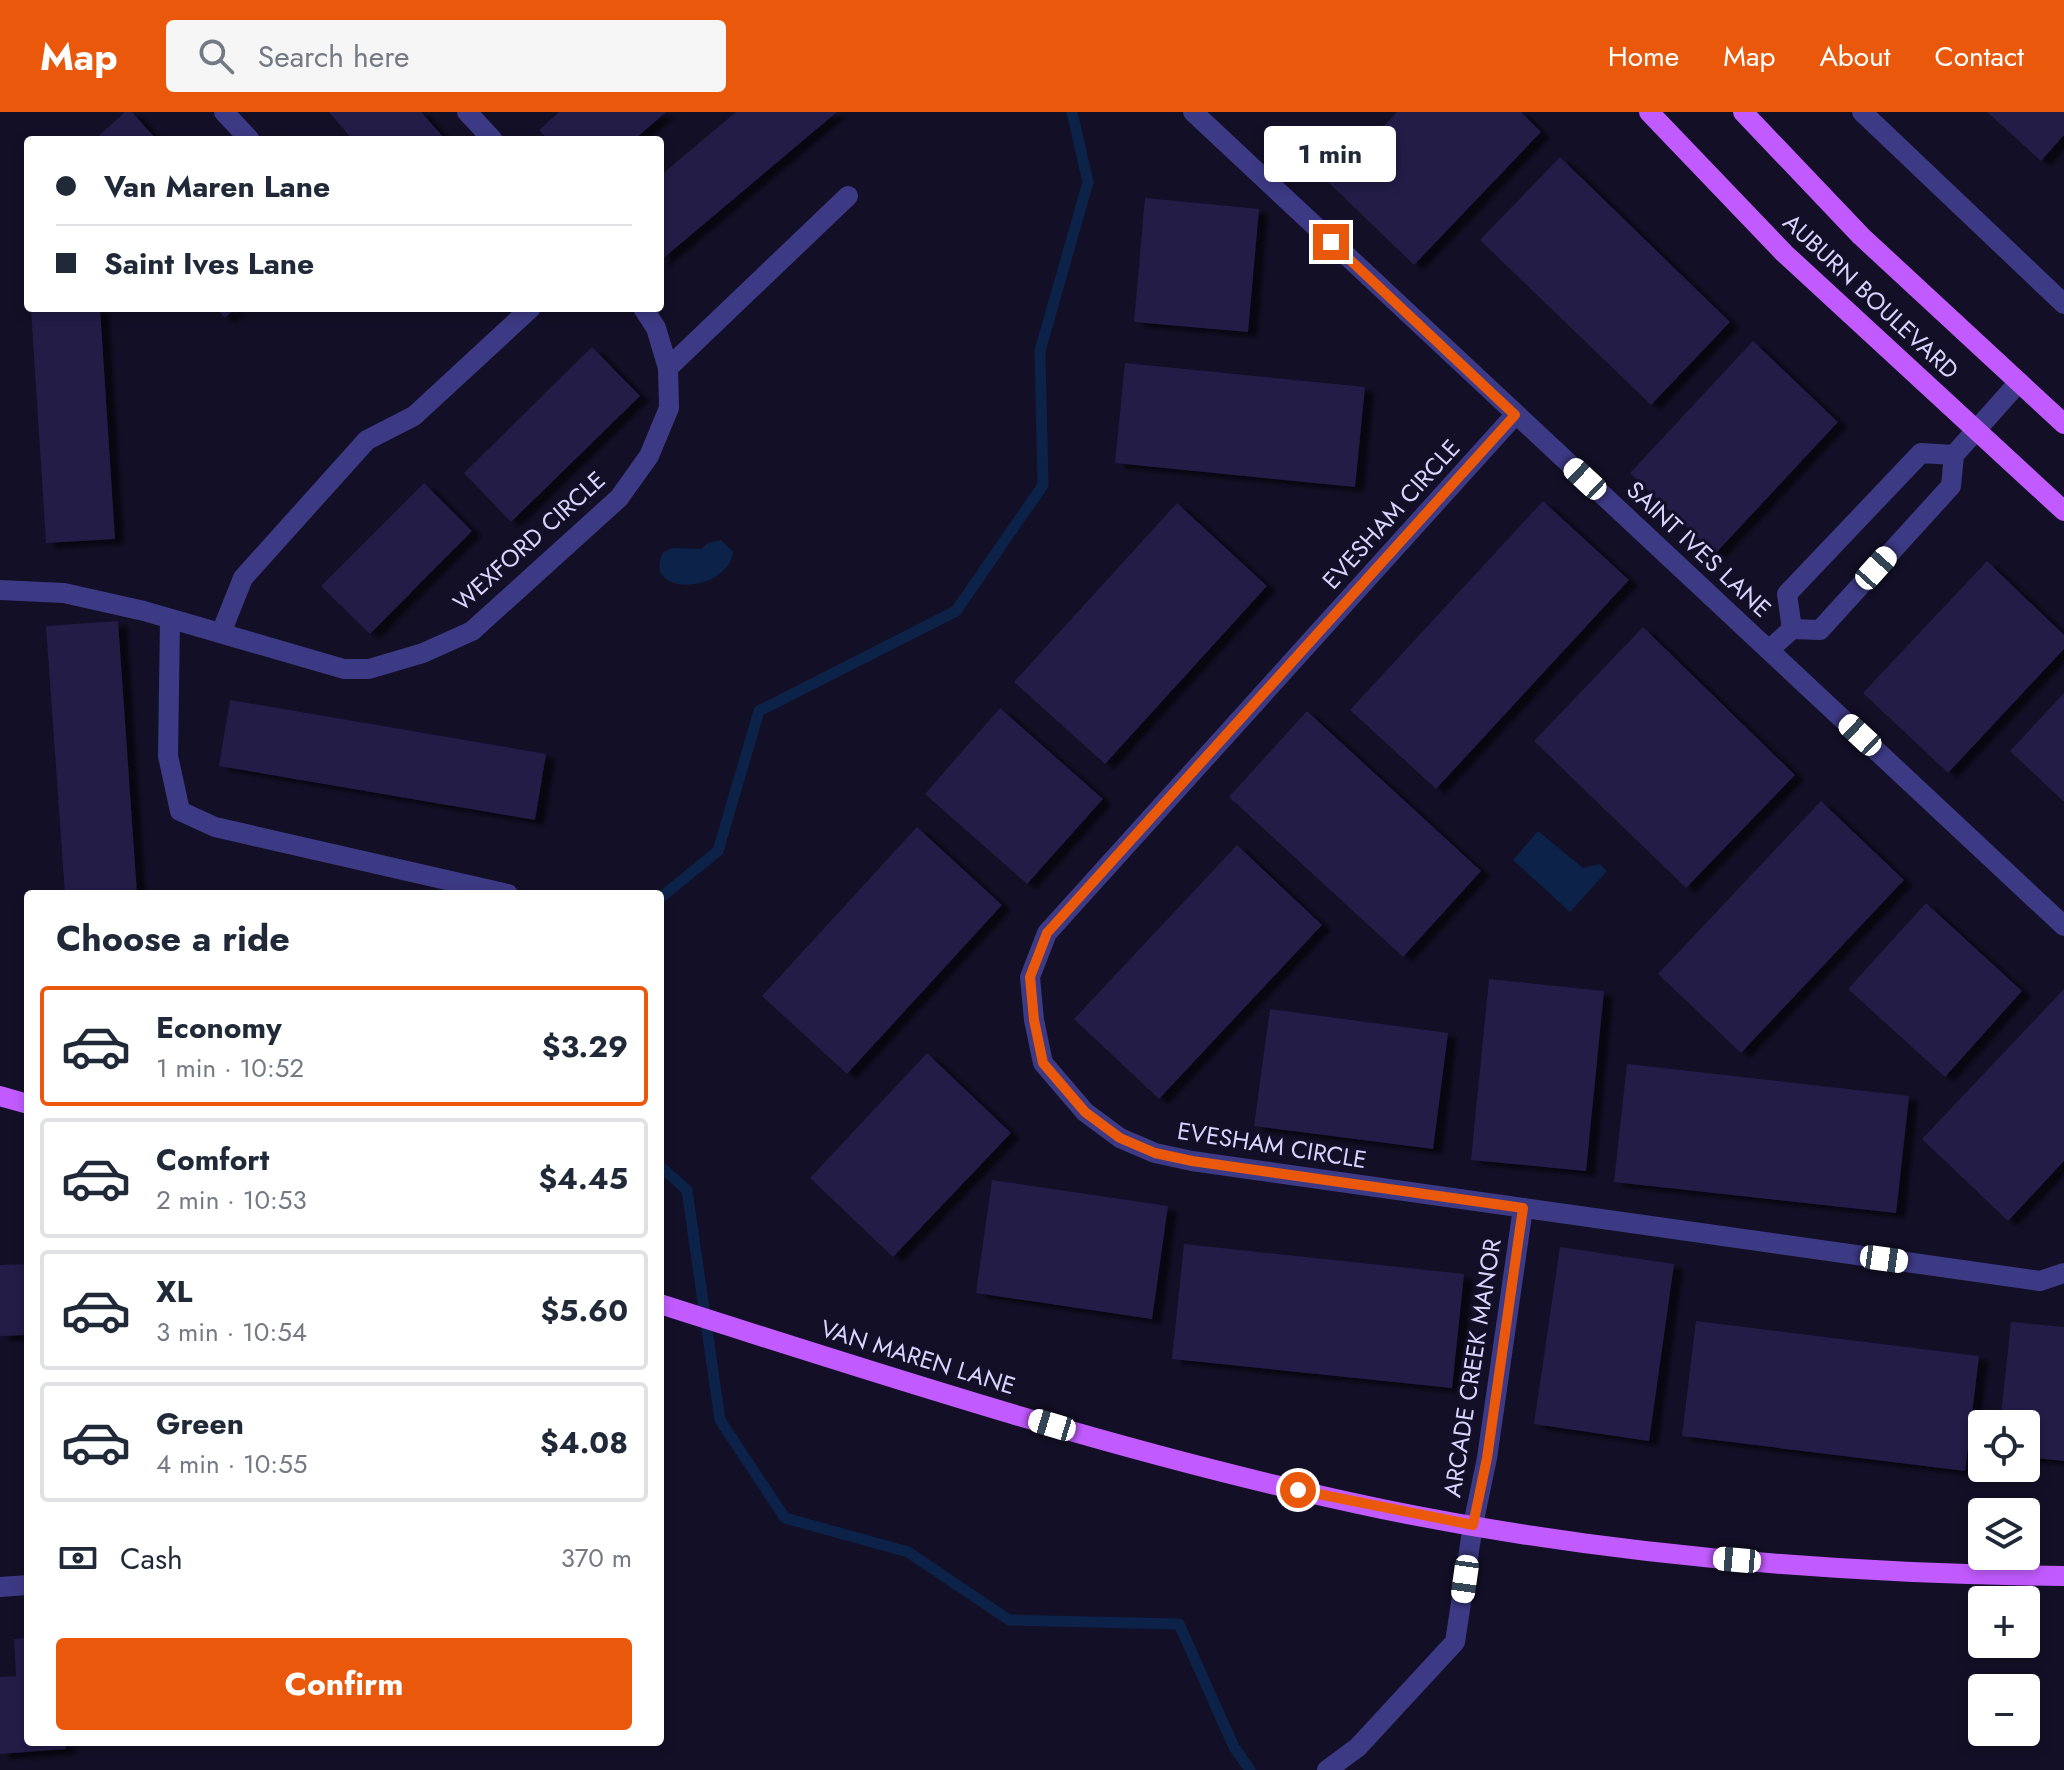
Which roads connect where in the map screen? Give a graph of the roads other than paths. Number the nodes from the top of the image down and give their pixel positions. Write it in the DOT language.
graph roads {
  1 [pos="224,112"];
  2 [pos="467,112"];
  3 [pos="1193,112"];
  4 [pos="1649,112"];
  5 [pos="1743,112"];
  6 [pos="1862,112"];
  7 [pos="246,136"];
  8 [pos="489,136"];
  9 [pos="848,196"];
  10 [pos="2064,304"];
  11 [pos="527,312"];
  12 [pos="646,312"];
  13 [pos="668,368"];
  14 [pos="2019,382"];
  15 [pos="1515,415"];
  16 [pos="2064,424"];
  17 [pos="1976,429"];
  18 [pos="1954,455"];
  19 [pos="2064,511"];
  20 [pos="0,590"];
  21 [pos="170,619"];
  22 [pos="1792,629"];
  23 [pos="221,633"];
  24 [pos="1769,650"];
  25 [pos="491,890"];
  26 [pos="2064,926"];
  27 [pos="0,1096"];
  28 [pos="24,1103"];
  29 [pos="1523,1208"];
  30 [pos="2064,1273"];
  31 [pos="664,1305"];
  32 [pos="1473,1525"];
  33 [pos="2064,1576"];
  34 [pos="24,1585"];
  35 [pos="0,1587"];
  36 [pos="1327,1770"];
  1 -- 7 [label="street"];
  2 -- 8 [label="street"];
  3 -- 15 [label="street, SAINT IVES LANE"];
  4 -- 17 [label="main road, AUBURN BOULEVARD"];
  5 -- 14 [label="main road, AUBURN BOULEVARD"];
  6 -- 10 [label="street"];
  9 -- 13 [label="street"];
  11 -- 23 [label="street"];
  12 -- 13 [label="street, WEXFORD CIRCLE"];
  13 -- 23 [label="street, WEXFORD CIRCLE"];
  14 -- 16 [label="main road, AUBURN BOULEVARD"];
  14 -- 17 [label="street"];
  15 -- 24 [label="street, SAINT IVES LANE"];
  15 -- 29 [label="street, EVESHAM CIRCLE"];
  17 -- 18 [label="street"];
  17 -- 19 [label="main road, AUBURN BOULEVARD"];
  18 -- 22 [label="street"];
  18 -- 22 [label="street"];
  20 -- 21 [label="street, WEXFORD CIRCLE"];
  21 -- 23 [label="street, WEXFORD CIRCLE"];
  21 -- 25 [label="street"];
  22 -- 24 [label="street"];
  24 -- 26 [label="street, SAINT IVES LANE"];
  27 -- 28 [label="main road"];
  29 -- 30 [label="street, EVESHAM CIRCLE"];
  29 -- 32 [label="street, ARCADE CREEK MANOR"];
  31 -- 32 [label="main road, VAN MAREN LANE"];
  32 -- 33 [label="main road, VAN MAREN LANE"];
  32 -- 36 [label="street, ARCADE CREEK MANOR"];
  34 -- 35 [label="street"];
}
